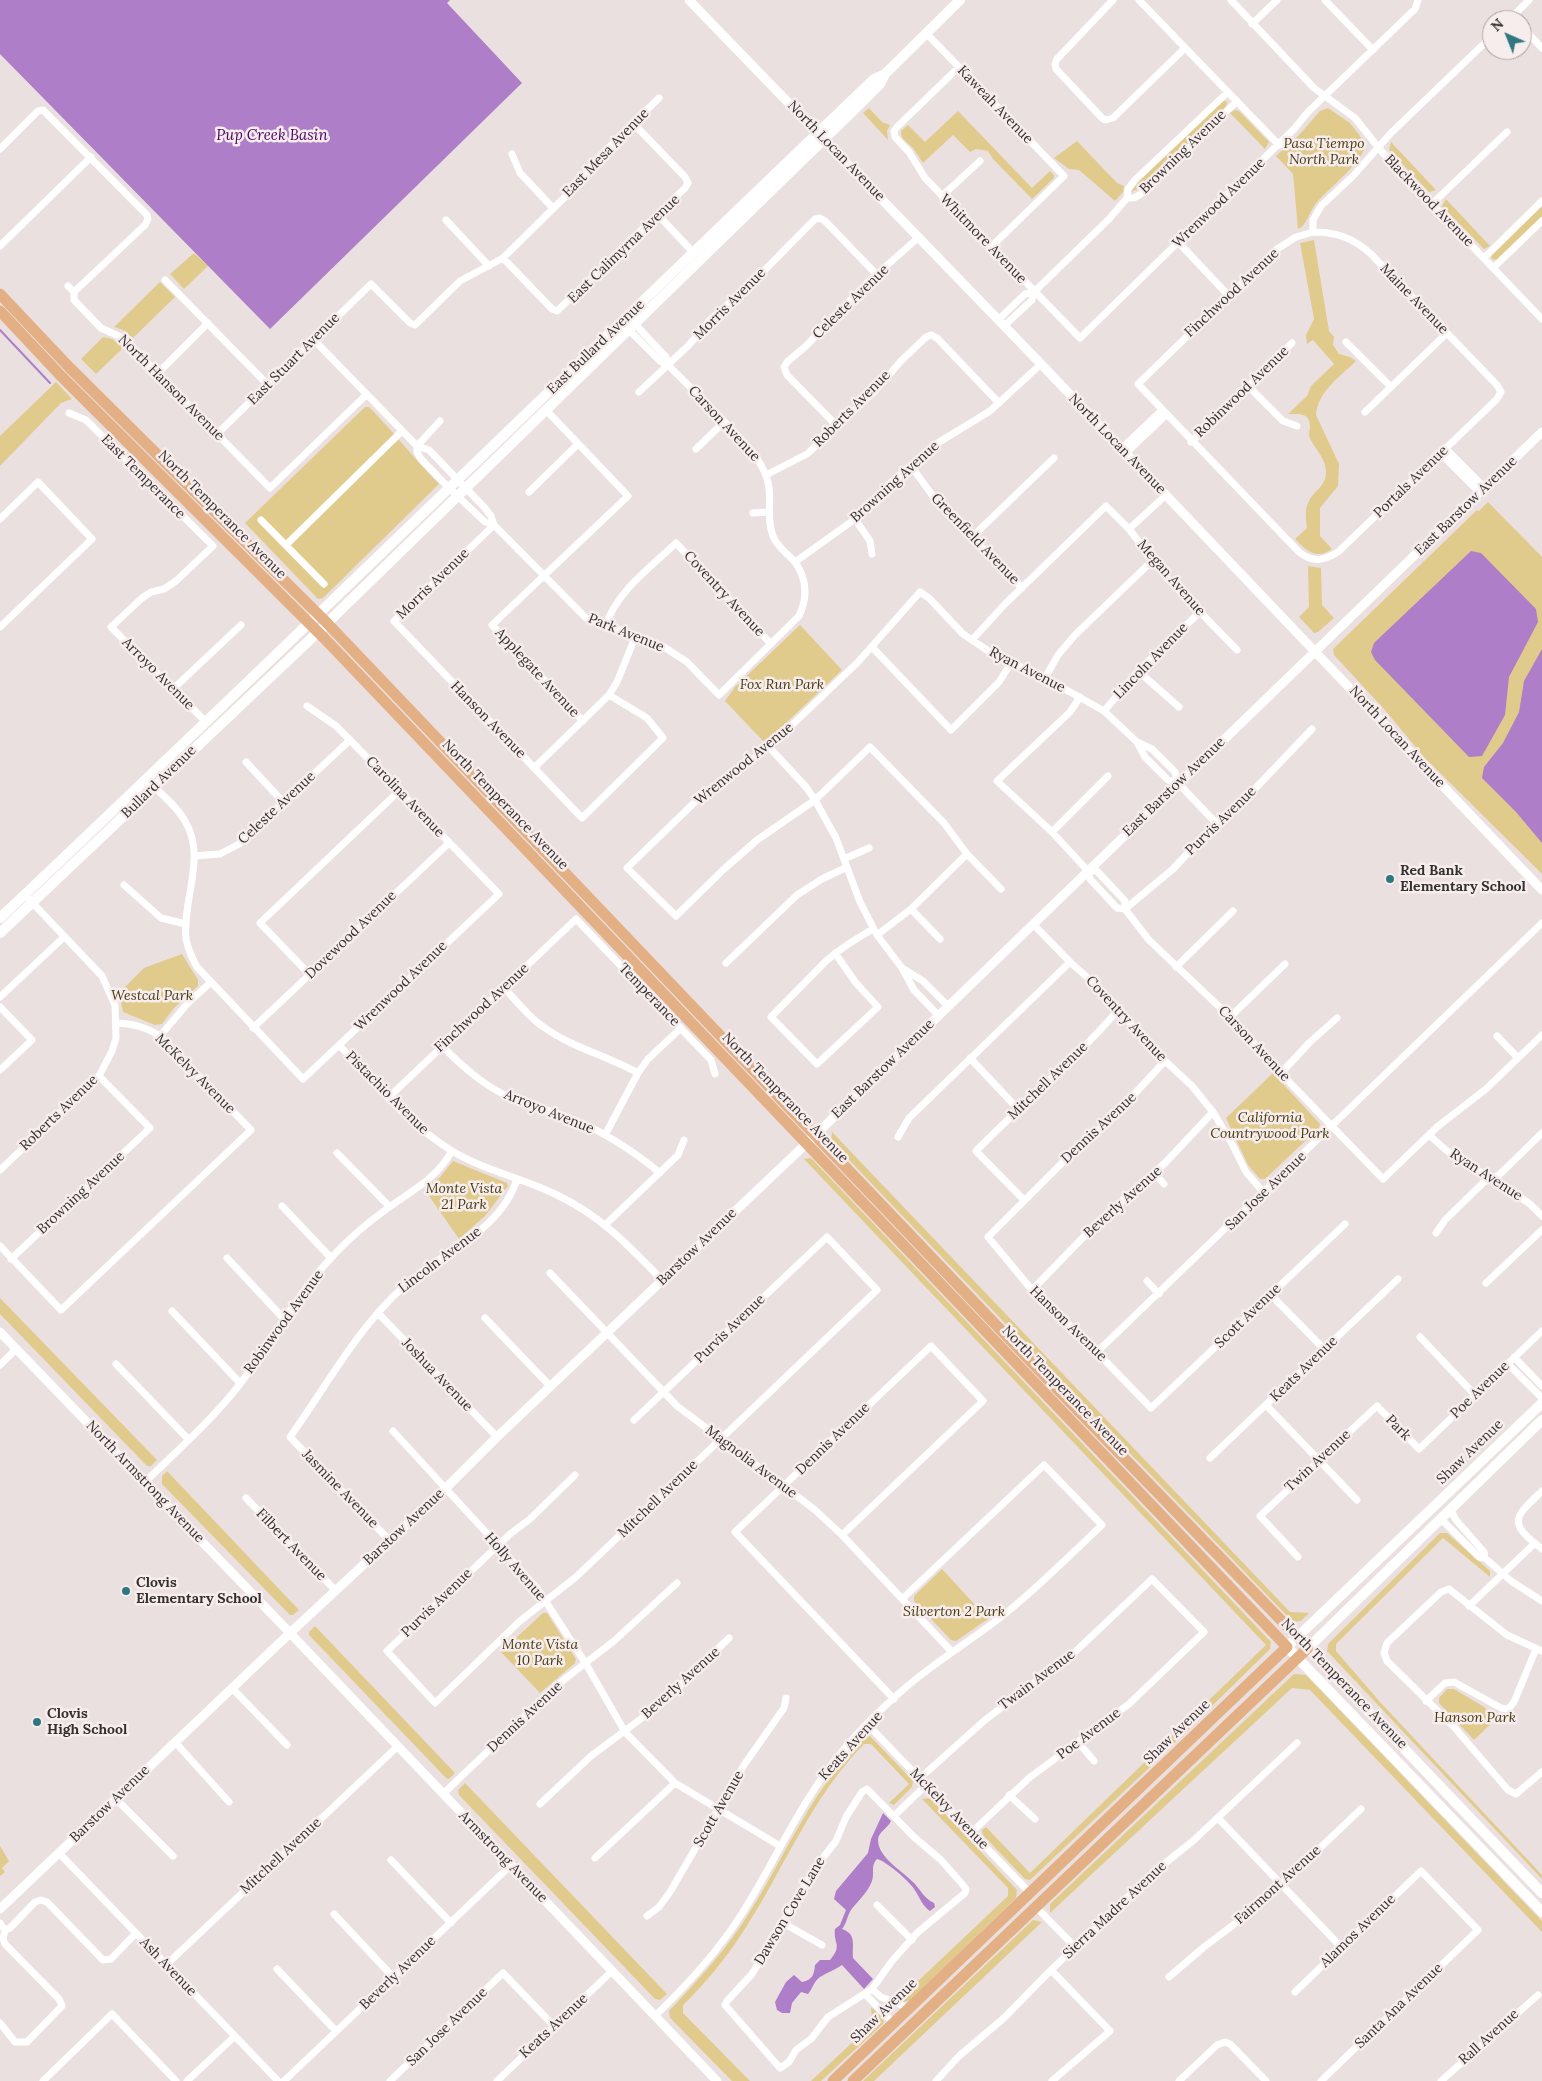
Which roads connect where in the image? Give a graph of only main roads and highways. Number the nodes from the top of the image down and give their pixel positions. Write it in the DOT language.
graph roads {
  1 [pos="960,0"];
  2 [pos="821,136"];
  3 [pos="0,294"];
  4 [pos="0,311"];
  5 [pos="628,323"];
  6 [pos="323,619"];
  7 [pos="314,628"];
  8 [pos="206,722"];
  9 [pos="186,756"];
  10 [pos="29,899"];
  11 [pos="0,918"];
  12 [pos="0,933"];
  13 [pos="811,1139"];
  14 [pos="1542,1403"];
  15 [pos="1542,1413"];
  16 [pos="1542,1420"];
  17 [pos="1506,1455"];
  18 [pos="1485,1458"];
  19 [pos="1440,1518"];
  20 [pos="1298,1637"];
  21 [pos="1288,1646"];
  22 [pos="1308,1648"];
  23 [pos="1298,1658"];
  24 [pos="1091,1835"];
  25 [pos="1030,1893"];
  26 [pos="1542,1893"];
  27 [pos="1036,1907"];
  28 [pos="1542,1912"];
  29 [pos="975,1964"];
  30 [pos="832,2081"];
  31 [pos="853,2081"];
  1 -- 2 [label="main road, East Bullard Avenue"];
  2 -- 5 [label="main road, East Bullard Avenue"];
  2 -- 5 [label="main road, East Bullard Avenue"];
  3 -- 6 [label="main road, North Temperance Avenue"];
  4 -- 7 [label="main road, North Temperance Avenue"];
  5 -- 6 [label="main road, East Bullard Avenue"];
  5 -- 6 [label="main road, East Bullard Avenue"];
  6 -- 7 [label="main road, East Bullard Avenue"];
  6 -- 13 [label="main road, North Temperance Avenue"];
  7 -- 8 [label="main road, Bullard Avenue"];
  7 -- 9 [label="main road, Bullard Avenue"];
  7 -- 13 [label="main road, North Temperance Avenue"];
  8 -- 9 [label="main road"];
  8 -- 10 [label="main road, Bullard Avenue"];
  9 -- 10 [label="main road, Bullard Avenue"];
  10 -- 11 [label="main road, Bullard Avenue"];
  10 -- 12 [label="main road, Bullard Avenue"];
  13 -- 20 [label="main road, North Temperance Avenue"];
  13 -- 21 [label="main road, North Temperance Avenue"];
  14 -- 18 [label="main road, Shaw Avenue"];
  15 -- 17 [label="main road"];
  16 -- 17 [label="main road, Shaw Avenue"];
  17 -- 19 [label="main road, Shaw Avenue"];
  18 -- 19 [label="main road"];
  18 -- 20 [label="main road, Shaw Avenue"];
  19 -- 22 [label="main road, Shaw Avenue"];
  20 -- 21 [label="main road, Shaw Avenue"];
  20 -- 22 [label="main road, North Temperance Avenue"];
  21 -- 23 [label="main road, North Temperance Avenue"];
  21 -- 24 [label="main road, Shaw Avenue"];
  22 -- 23 [label="main road, Shaw Avenue"];
  22 -- 26 [label="main road, North Temperance Avenue"];
  23 -- 27 [label="main road, Shaw Avenue"];
  23 -- 28 [label="main road, North Temperance Avenue"];
  24 -- 25 [label="main road, Shaw Avenue"];
  24 -- 27 [label="main road"];
  25 -- 29 [label="main road"];
  25 -- 30 [label="main road, Shaw Avenue"];
  27 -- 29 [label="main road, Shaw Avenue"];
  29 -- 31 [label="main road, Shaw Avenue"];
}
